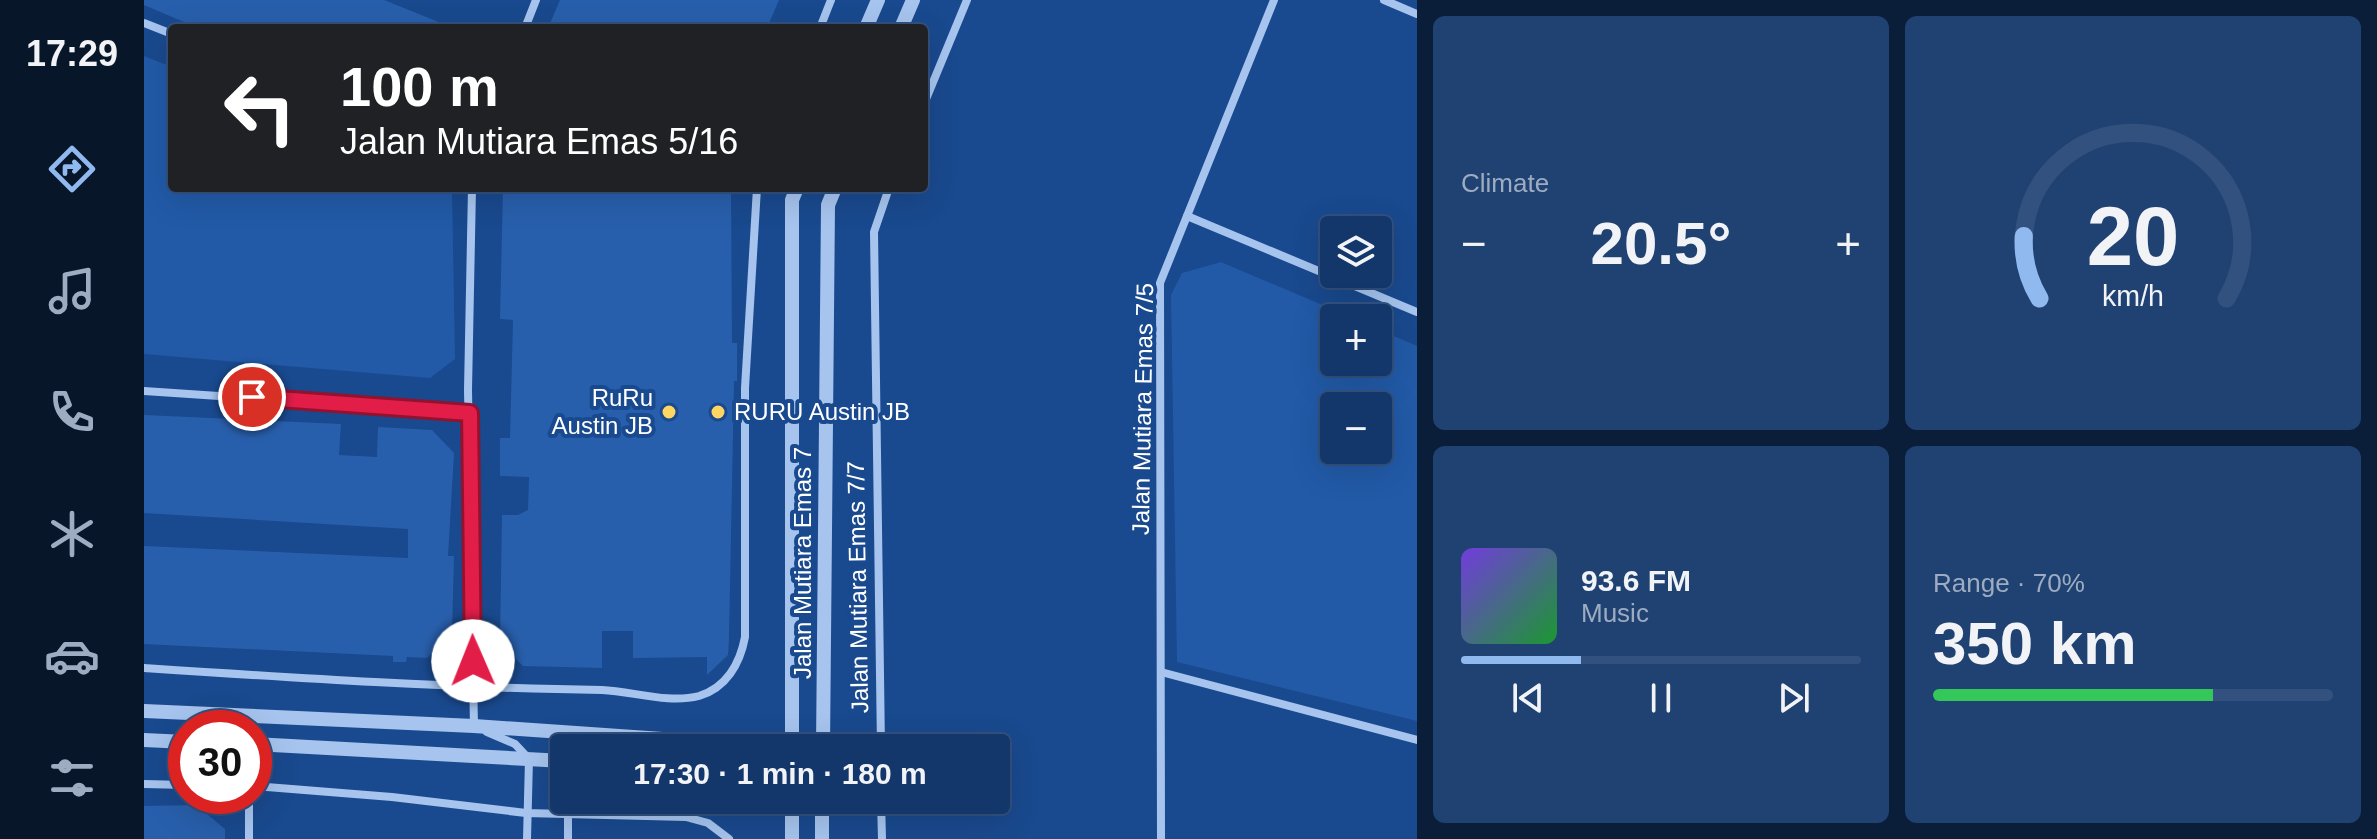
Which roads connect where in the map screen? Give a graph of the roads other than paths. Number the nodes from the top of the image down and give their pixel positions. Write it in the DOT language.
graph roads {
  1 [pos="536,0"];
  2 [pos="831,0"];
  3 [pos="878,0"];
  4 [pos="913,0"];
  5 [pos="967,0"];
  6 [pos="1274,0"];
  7 [pos="1384,0"];
  8 [pos="1417,14"];
  9 [pos="144,23"];
  10 [pos="527,24"];
  11 [pos="822,24"];
  12 [pos="868,24"];
  13 [pos="903,24"];
  14 [pos="168,32"];
  15 [pos="928,94"];
  16 [pos="472,192"];
  17 [pos="757,192"];
  18 [pos="795,192"];
  19 [pos="833,192"];
  20 [pos="888,192"];
  21 [pos="1187,216"];
  22 [pos="1417,312"];
  23 [pos="144,391"];
  24 [pos="470,413"];
  25 [pos="144,668"];
  26 [pos="1161,672"];
  27 [pos="473,689"];
  28 [pos="144,711"];
  29 [pos="168,713"];
  30 [pos="272,722"];
  31 [pos="474,726"];
  32 [pos="823,731"];
  33 [pos="590,734"];
  34 [pos="792,734"];
  35 [pos="821,734"];
  36 [pos="881,734"];
  37 [pos="144,740"];
  38 [pos="1417,740"];
  39 [pos="168,741"];
  40 [pos="272,745"];
  41 [pos="529,759"];
  42 [pos="550,760"];
  43 [pos="144,784"];
  44 [pos="168,785"];
  45 [pos="272,787"];
  46 [pos="526,813"];
  47 [pos="249,814"];
  48 [pos="550,814"];
  49 [pos="568,814"];
  50 [pos="792,814"];
  51 [pos="822,814"];
  52 [pos="881,814"];
  53 [pos="249,839"];
  54 [pos="527,839"];
  55 [pos="568,839"];
  56 [pos="729,839"];
  57 [pos="792,839"];
  58 [pos="822,839"];
  59 [pos="882,839"];
  60 [pos="1161,839"];
  1 -- 10 [label="street"];
  2 -- 11 [label="street"];
  3 -- 12 [label="street"];
  4 -- 13 [label="street"];
  5 -- 15 [label="street"];
  6 -- 21 [label="street, Jalan Mutiara Emas 7/5"];
  7 -- 8 [label="street"];
  9 -- 14 [label="street"];
  16 -- 24 [label="street"];
  17 -- 27 [label="street"];
  18 -- 34 [label="street, Jalan Mutiara Emas 7"];
  19 -- 32 [label="street, Jalan Mutiara Emas 7"];
  20 -- 36 [label="street, Jalan Mutiara Emas 7/7"];
  21 -- 22 [label="street"];
  21 -- 26 [label="street, Jalan Mutiara Emas 7/5"];
  23 -- 24 [label="street"];
  24 -- 27 [label="street"];
  25 -- 27 [label="street"];
  26 -- 38 [label="street"];
  26 -- 60 [label="street, Jalan Mutiara Emas 7/5"];
  27 -- 31 [label="street"];
  28 -- 29 [label="street"];
  30 -- 31 [label="street"];
  31 -- 33 [label="street"];
  31 -- 41 [label="street"];
  32 -- 35 [label="street"];
  37 -- 39 [label="street"];
  40 -- 41 [label="street"];
  41 -- 42 [label="street"];
  41 -- 46 [label="street"];
  43 -- 44 [label="street"];
  45 -- 46 [label="street"];
  46 -- 48 [label="street"];
  46 -- 54 [label="street"];
  47 -- 53 [label="street"];
  49 -- 55 [label="street"];
  49 -- 56 [label="street"];
  50 -- 57 [label="street"];
  51 -- 58 [label="street"];
  52 -- 59 [label="street"];
}
